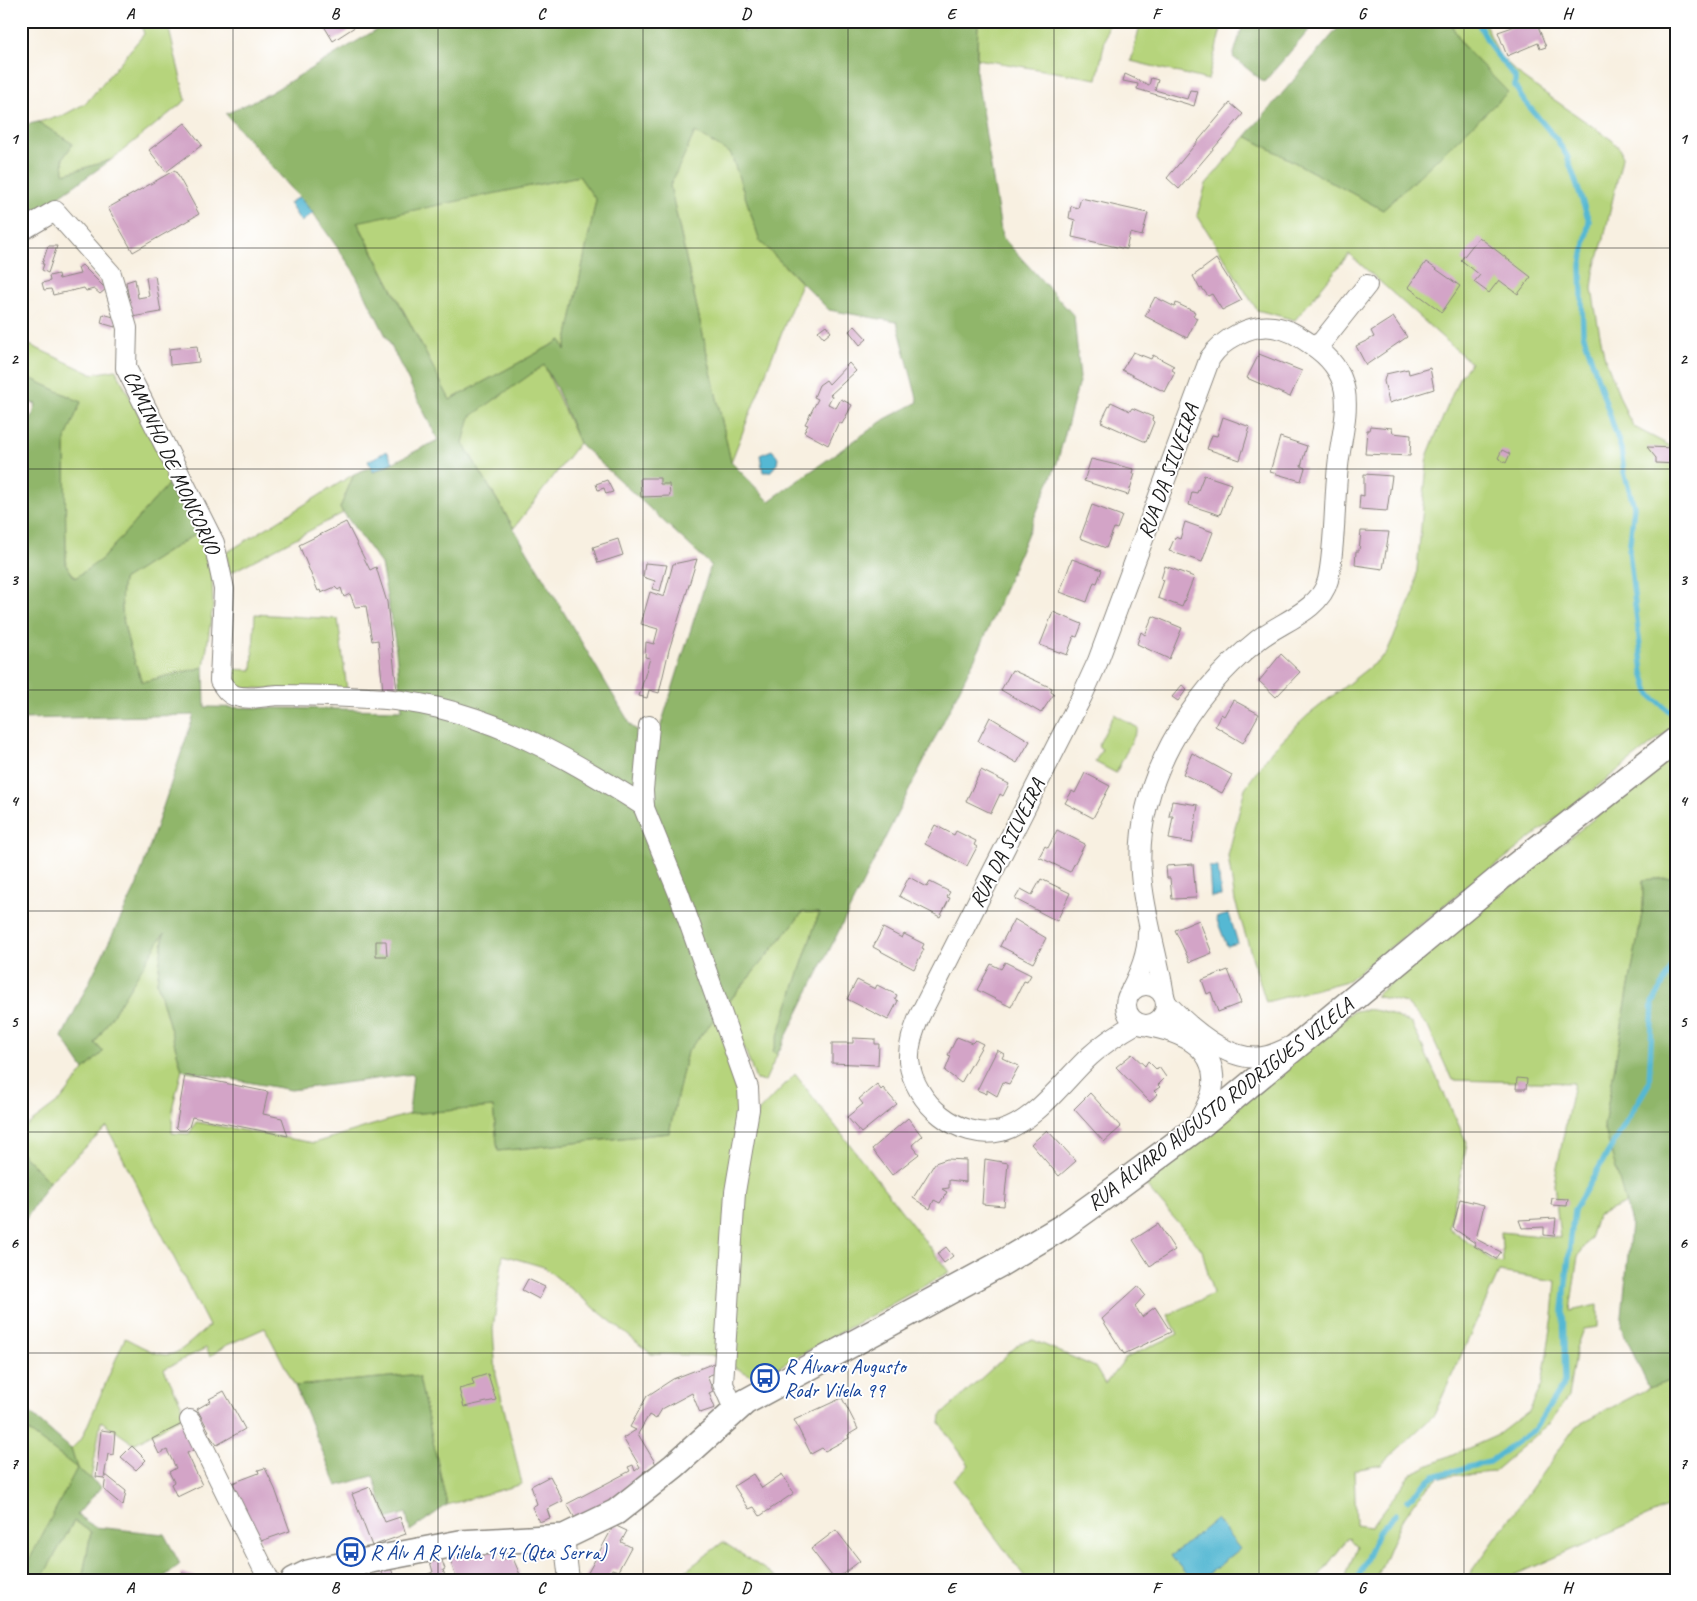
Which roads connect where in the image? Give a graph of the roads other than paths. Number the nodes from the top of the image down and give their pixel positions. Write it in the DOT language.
graph roads {
  1 [pos="21,231"];
  2 [pos="1367,285"];
  3 [pos="1317,348"];
  4 [pos="649,726"];
  5 [pos="1673,742"];
  6 [pos="644,806"];
  7 [pos="1148,920"];
  8 [pos="1128,996"];
  9 [pos="1165,1000"];
  10 [pos="1141,1024"];
  11 [pos="1301,1042"];
  12 [pos="1228,1050"];
  13 [pos="1091,1055"];
  14 [pos="1213,1076"];
  15 [pos="1247,1086"];
  16 [pos="1195,1129"];
  17 [pos="735,1411"];
  18 [pos="190,1420"];
  19 [pos="564,1537"];
  20 [pos="269,1580"];
  21 [pos="294,1580"];
  22 [pos="569,1580"];
  1 -- 6 [label="street, CAMINHO DE MONCORVO"];
  2 -- 3 [label="street"];
  3 -- 7 [label="street, RUA DA SILVEIRA"];
  3 -- 13 [label="street, RUA DA SILVEIRA"];
  4 -- 6 [label="street"];
  5 -- 11 [label="main road, RUA ÁLVARO AUGUSTO RODRIGUES VILELA"];
  6 -- 17 [label="street"];
  7 -- 8 [label="street, RUA DA SILVEIRA"];
  7 -- 9 [label="street, RUA DA SILVEIRA"];
  8 -- 9 [label="street"];
  8 -- 10 [label="street"];
  8 -- 13 [label="street, RUA DA SILVEIRA"];
  9 -- 10 [label="street, RUA DA SILVEIRA"];
  9 -- 12 [label="street"];
  10 -- 13 [label="street, RUA DA SILVEIRA"];
  10 -- 14 [label="street"];
  11 -- 12 [label="street"];
  11 -- 15 [label="main road, RUA ÁLVARO AUGUSTO RODRIGUES VILELA"];
  12 -- 15 [label="street"];
  14 -- 15 [label="street"];
  14 -- 16 [label="street"];
  15 -- 16 [label="main road, RUA ÁLVARO AUGUSTO RODRIGUES VILELA"];
  16 -- 17 [label="main road, RUA ÁLVARO AUGUSTO RODRIGUES VILELA"];
  17 -- 19 [label="main road, RUA ÁLVARO AUGUSTO RODRIGUES VILELA"];
  18 -- 20 [label="street"];
  19 -- 21 [label="main road, RUA ÁLVARO AUGUSTO RODRIGUES VILELA"];
  19 -- 22 [label="street"];
}
